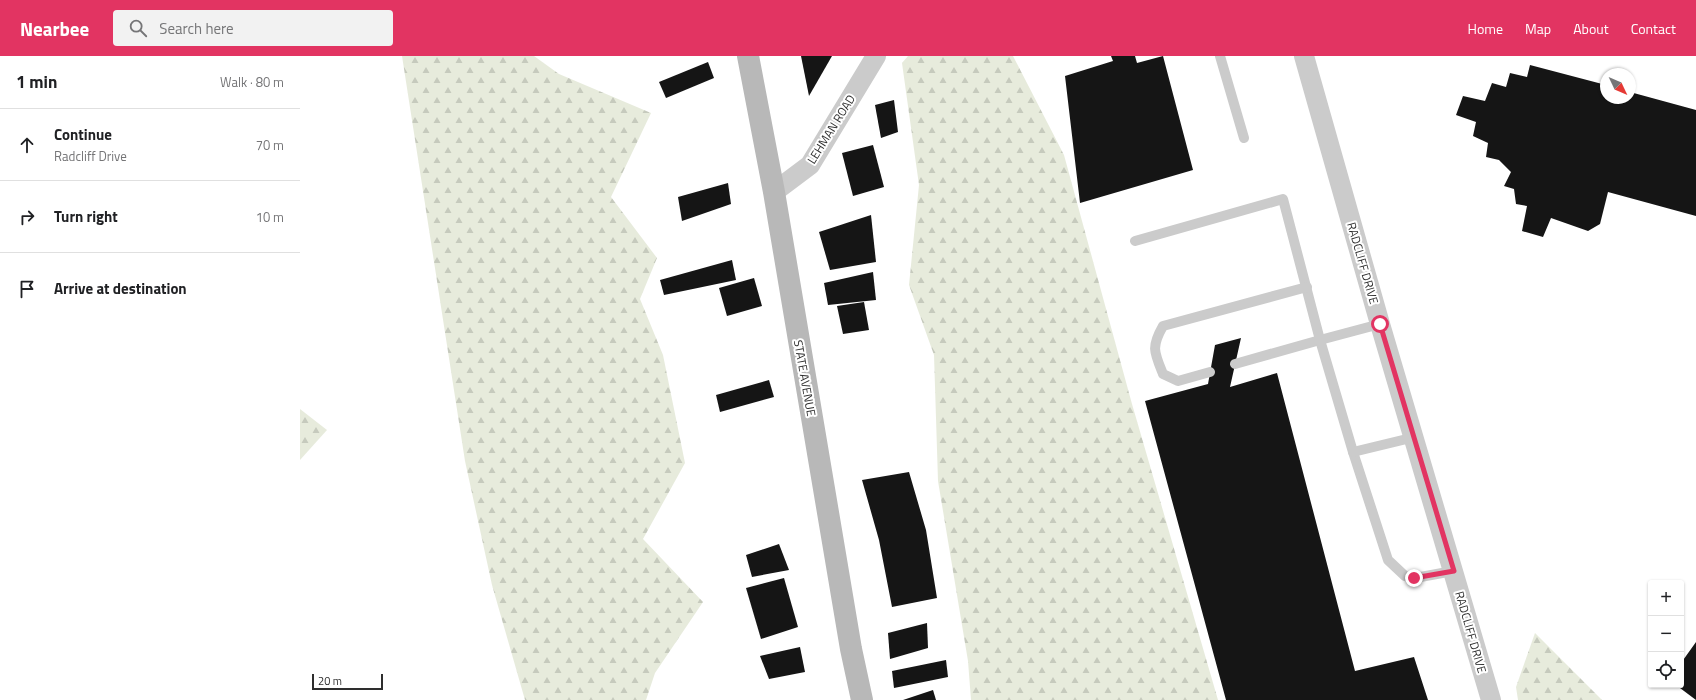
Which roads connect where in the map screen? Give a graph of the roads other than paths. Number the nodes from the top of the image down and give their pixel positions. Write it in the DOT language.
graph roads {
  1 [pos="748,56"];
  2 [pos="876,56"];
  3 [pos="1220,56"];
  4 [pos="1304,56"];
  5 [pos="1244,138"];
  6 [pos="774,192"];
  7 [pos="1135,241"];
  8 [pos="1307,287"];
  9 [pos="1380,324"];
  10 [pos="1320,340"];
  11 [pos="1235,364"];
  12 [pos="1210,372"];
  13 [pos="1415,437"];
  14 [pos="1353,452"];
  15 [pos="1454,571"];
  16 [pos="862,700"];
  17 [pos="1491,700"];
  1 -- 6 [label="main road, STATE AVENUE"];
  2 -- 6 [label="street, LEHMAN ROAD"];
  3 -- 5 [label="lane"];
  4 -- 9 [label="street, RADCLIFF DRIVE"];
  6 -- 16 [label="main road, STATE AVENUE"];
  7 -- 8 [label="lane"];
  8 -- 10 [label="lane"];
  8 -- 12 [label="lane"];
  9 -- 10 [label="lane"];
  9 -- 13 [label="street, RADCLIFF DRIVE"];
  10 -- 11 [label="lane"];
  10 -- 14 [label="lane"];
  13 -- 14 [label="lane"];
  13 -- 15 [label="street, RADCLIFF DRIVE"];
  14 -- 15 [label="lane"];
  15 -- 17 [label="street, RADCLIFF DRIVE"];
}
